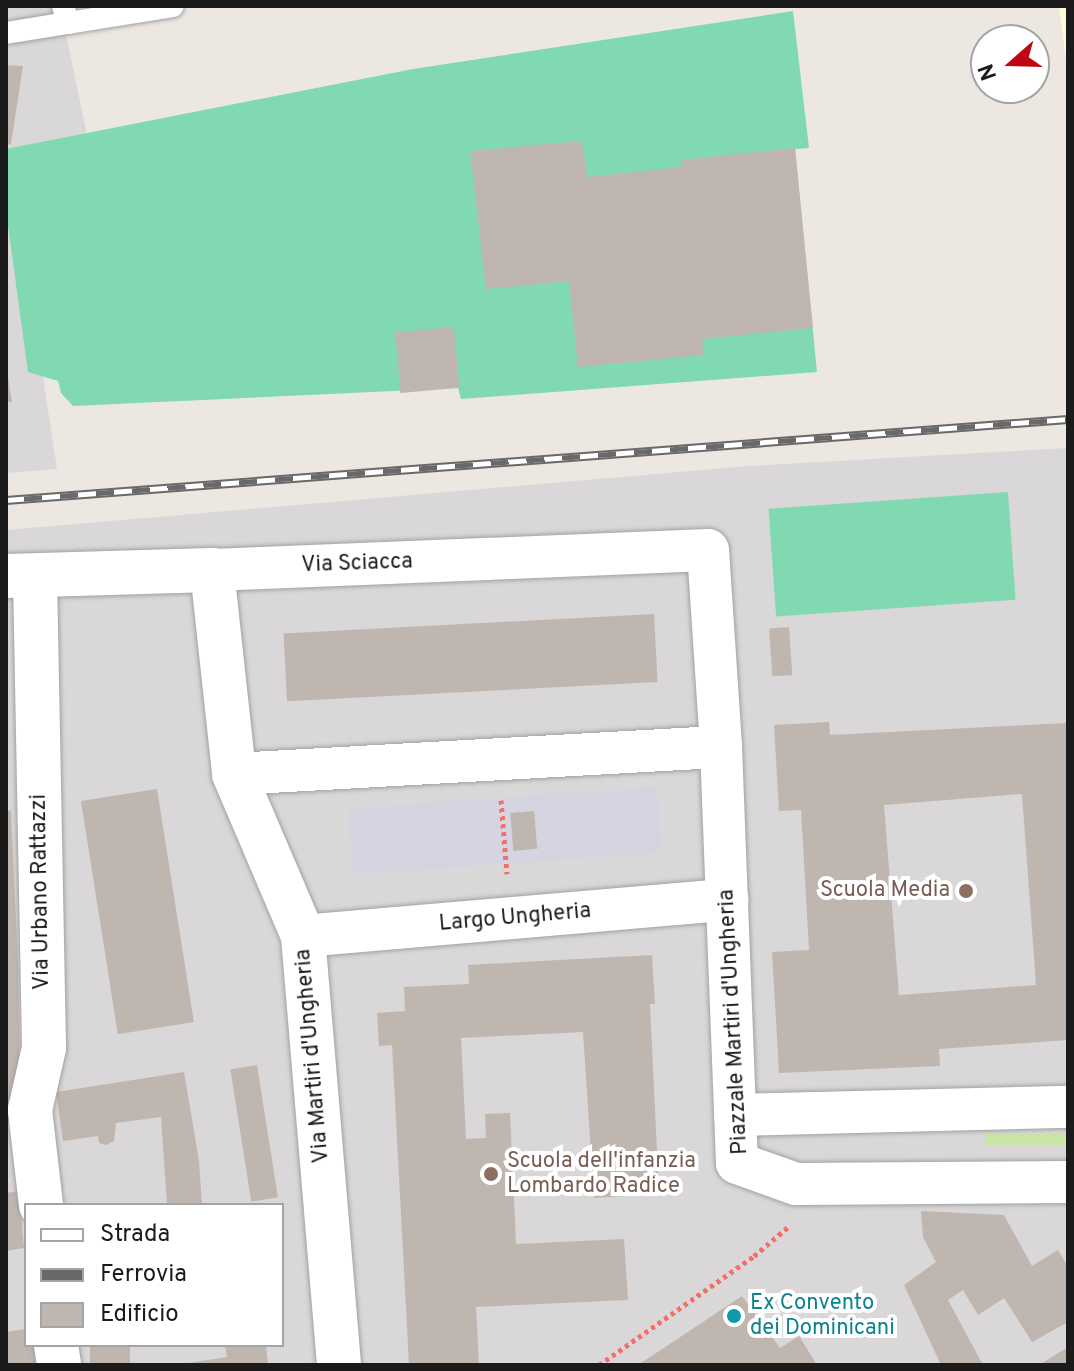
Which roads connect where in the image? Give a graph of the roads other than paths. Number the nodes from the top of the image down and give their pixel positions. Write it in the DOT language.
graph roads {
  1 [pos="173,6"];
  2 [pos="66,14"];
  3 [pos="6,33"];
  4 [pos="708,550"];
  5 [pos="212,570"];
  6 [pos="21,576"];
  7 [pos="721,747"];
  8 [pos="234,774"];
  9 [pos="727,900"];
  10 [pos="303,936"];
  11 [pos="1068,1107"];
  12 [pos="735,1115"];
  13 [pos="1068,1182"];
  14 [pos="41,1203"];
  15 [pos="339,1365"];
  1 -- 2 [label="lane"];
  2 -- 3 [label="lane"];
  4 -- 5 [label="street, Via Sciacca"];
  4 -- 7 [label="street, Piazzale Martiri d'Ungheria"];
  5 -- 6 [label="street, Via Sciacca"];
  5 -- 8 [label="street, Via Martiri d'Ungheria"];
  6 -- 14 [label="street, Via Urbano Rattazzi"];
  7 -- 8 [label="street"];
  7 -- 9 [label="street, Piazzale Martiri d'Ungheria"];
  8 -- 10 [label="street, Via Martiri d'Ungheria"];
  9 -- 10 [label="street, Largo Ungheria"];
  9 -- 12 [label="street, Piazzale Martiri d'Ungheria"];
  10 -- 15 [label="street, Via Martiri d'Ungheria"];
  11 -- 12 [label="street"];
  12 -- 13 [label="street, Piazzale Martiri d'Ungheria"];
}
